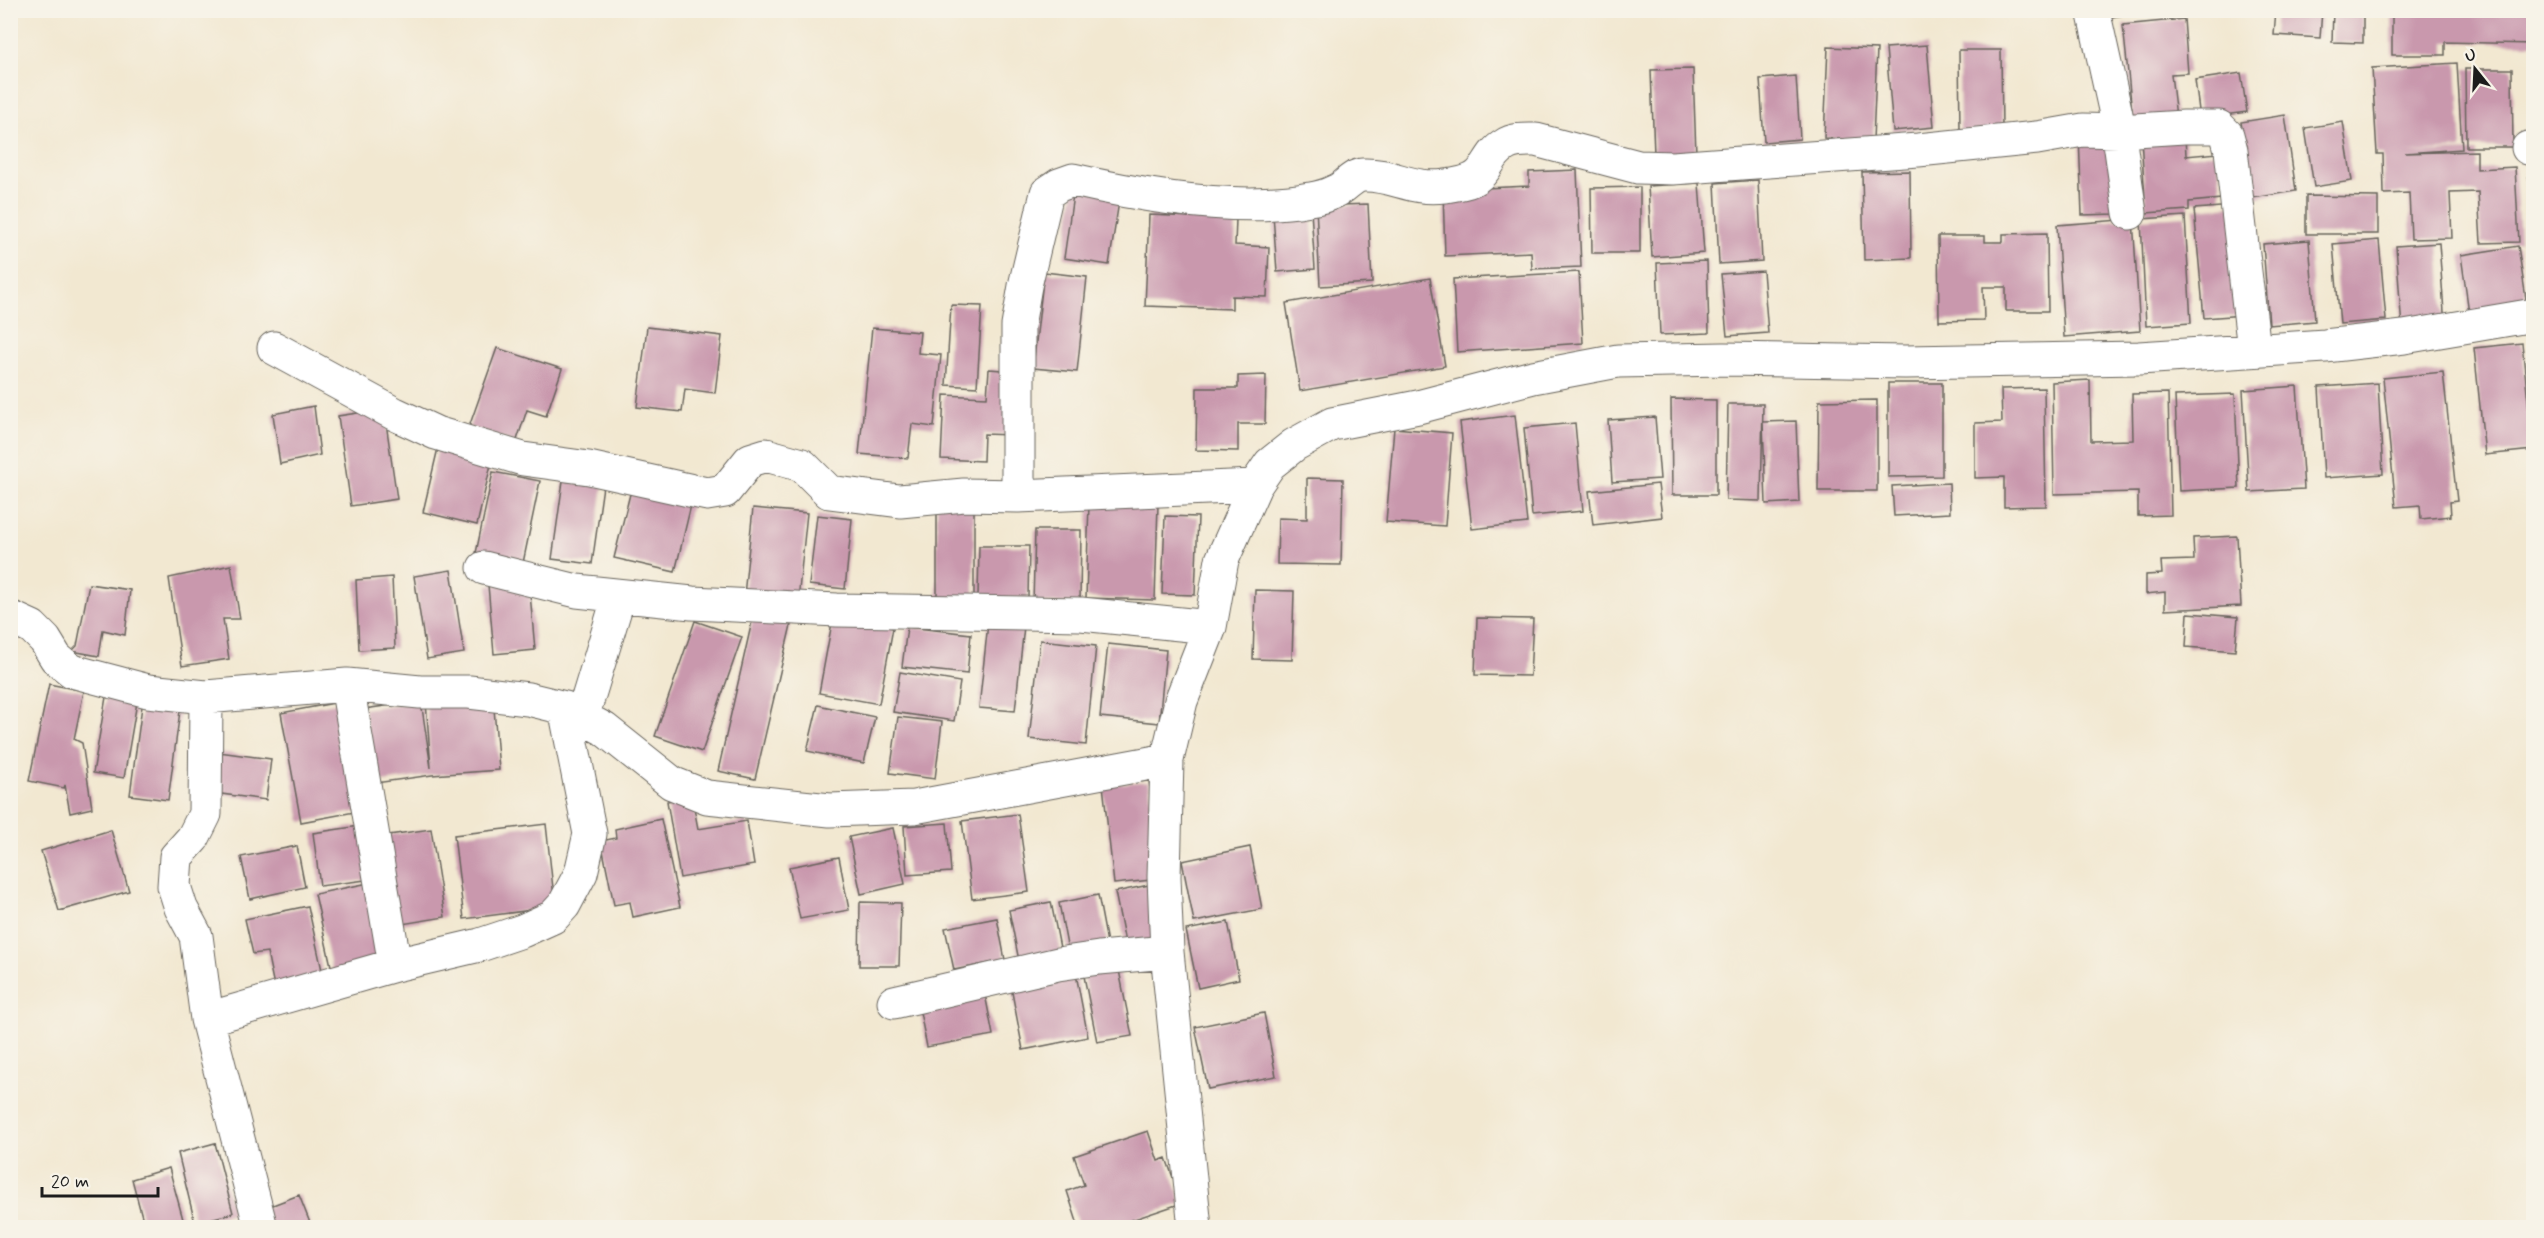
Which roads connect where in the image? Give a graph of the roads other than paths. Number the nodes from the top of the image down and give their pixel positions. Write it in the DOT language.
graph roads {
  1 [pos="2093,10"];
  2 [pos="2119,131"];
  3 [pos="2130,213"];
  4 [pos="2534,315"];
  5 [pos="274,348"];
  6 [pos="2254,350"];
  7 [pos="1255,486"];
  8 [pos="1018,496"];
  9 [pos="484,568"];
  10 [pos="619,596"];
  11 [pos="10,617"];
  12 [pos="1210,627"];
  13 [pos="347,686"];
  14 [pos="206,697"];
  15 [pos="574,713"];
  16 [pos="1167,760"];
  17 [pos="1167,952"];
  18 [pos="395,964"];
  19 [pos="894,1002"];
  20 [pos="207,1019"];
  21 [pos="261,1227"];
  22 [pos="1195,1227"];
  1 -- 2 [label="street"];
  2 -- 3 [label="street"];
  2 -- 6 [label="street"];
  2 -- 8 [label="street"];
  4 -- 6 [label="street"];
  5 -- 8 [label="street"];
  6 -- 7 [label="street"];
  7 -- 8 [label="street"];
  7 -- 12 [label="street"];
  9 -- 10 [label="street"];
  10 -- 12 [label="street"];
  10 -- 15 [label="street"];
  11 -- 14 [label="street"];
  12 -- 16 [label="street"];
  13 -- 14 [label="street"];
  13 -- 15 [label="street"];
  13 -- 18 [label="street"];
  14 -- 20 [label="street"];
  15 -- 16 [label="street"];
  15 -- 18 [label="street"];
  16 -- 17 [label="street"];
  17 -- 19 [label="street"];
  17 -- 22 [label="street"];
  18 -- 20 [label="street"];
  20 -- 21 [label="street"];
}
